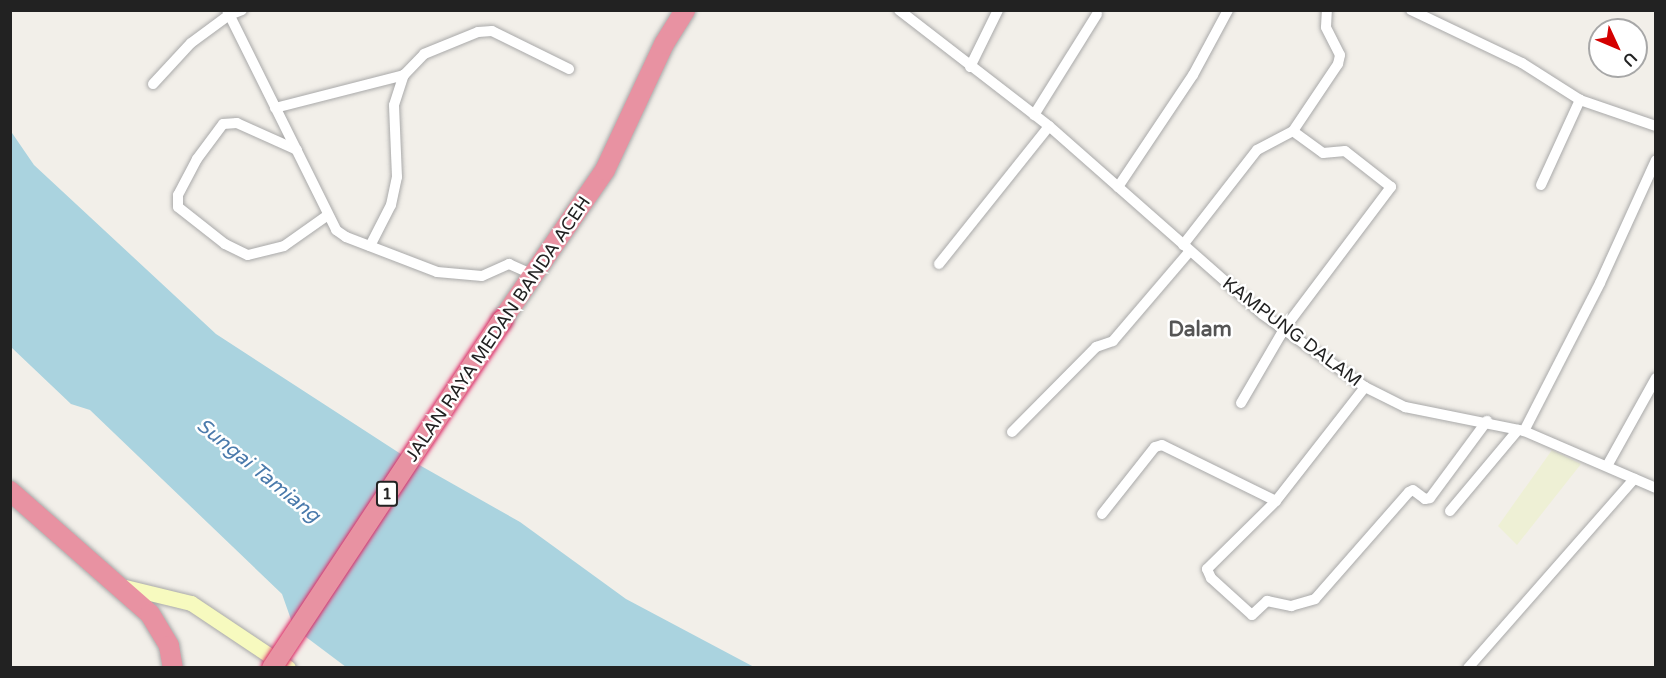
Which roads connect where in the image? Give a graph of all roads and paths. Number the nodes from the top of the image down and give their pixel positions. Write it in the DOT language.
graph roads {
  1 [pos="242,10"];
  2 [pos="685,10"];
  3 [pos="899,10"];
  4 [pos="998,10"];
  5 [pos="1228,10"];
  6 [pos="1327,10"];
  7 [pos="1411,10"];
  8 [pos="228,13"];
  9 [pos="1097,14"];
  10 [pos="970,68"];
  11 [pos="569,69"];
  12 [pos="404,75"];
  13 [pos="153,84"];
  14 [pos="1580,100"];
  15 [pos="275,108"];
  16 [pos="1034,115"];
  17 [pos="1049,126"];
  18 [pos="1656,126"];
  19 [pos="1293,131"];
  20 [pos="297,150"];
  21 [pos="1656,160"];
  22 [pos="1540,185"];
  23 [pos="1118,187"];
  24 [pos="328,215"];
  25 [pos="370,246"];
  26 [pos="1186,248"];
  27 [pos="939,264"];
  28 [pos="534,275"];
  29 [pos="1284,329"];
  30 [pos="1656,378"];
  31 [pos="1365,387"];
  32 [pos="1241,403"];
  33 [pos="1487,421"];
  34 [pos="1521,430"];
  35 [pos="1012,432"];
  36 [pos="1607,466"];
  37 [pos="1634,479"];
  38 [pos="1656,488"];
  39 [pos="10,491"];
  40 [pos="1276,501"];
  41 [pos="1450,512"];
  42 [pos="1102,514"];
  43 [pos="121,586"];
  44 [pos="173,668"];
  45 [pos="272,668"];
  46 [pos="288,668"];
  47 [pos="1467,668"];
  1 -- 8 [label="street"];
  2 -- 28 [label="highway, JALAN RAYA MEDAN BANDA ACEH / 1"];
  3 -- 10 [label="street, KAMPUNG DALAM"];
  4 -- 10 [label="street"];
  5 -- 23 [label="street"];
  6 -- 19 [label="street"];
  7 -- 14 [label="street"];
  8 -- 13 [label="street"];
  8 -- 15 [label="street"];
  9 -- 16 [label="street"];
  10 -- 16 [label="street, KAMPUNG DALAM"];
  11 -- 12 [label="street"];
  12 -- 15 [label="street"];
  12 -- 25 [label="street"];
  14 -- 18 [label="street"];
  14 -- 22 [label="street"];
  15 -- 20 [label="street"];
  16 -- 17 [label="street, KAMPUNG DALAM"];
  17 -- 23 [label="street, KAMPUNG DALAM"];
  17 -- 27 [label="street"];
  19 -- 26 [label="street"];
  19 -- 29 [label="street"];
  20 -- 24 [label="street"];
  20 -- 24 [label="street"];
  21 -- 34 [label="street"];
  23 -- 26 [label="street, KAMPUNG DALAM"];
  24 -- 25 [label="street"];
  25 -- 28 [label="street"];
  26 -- 29 [label="street, KAMPUNG DALAM"];
  26 -- 35 [label="street"];
  28 -- 45 [label="highway, JALAN RAYA MEDAN BANDA ACEH / 1, bridge"];
  29 -- 31 [label="street, KAMPUNG DALAM"];
  29 -- 32 [label="street"];
  30 -- 36 [label="street"];
  31 -- 33 [label="street, KAMPUNG DALAM"];
  31 -- 40 [label="street"];
  33 -- 34 [label="street, KAMPUNG DALAM"];
  33 -- 40 [label="street"];
  34 -- 36 [label="street, KAMPUNG DALAM"];
  34 -- 41 [label="street"];
  36 -- 37 [label="street, KAMPUNG DALAM"];
  37 -- 38 [label="street, KAMPUNG DALAM"];
  37 -- 47 [label="street"];
  39 -- 43 [label="highway"];
  40 -- 42 [label="street"];
  43 -- 44 [label="highway"];
  43 -- 46 [label="street"];
}
